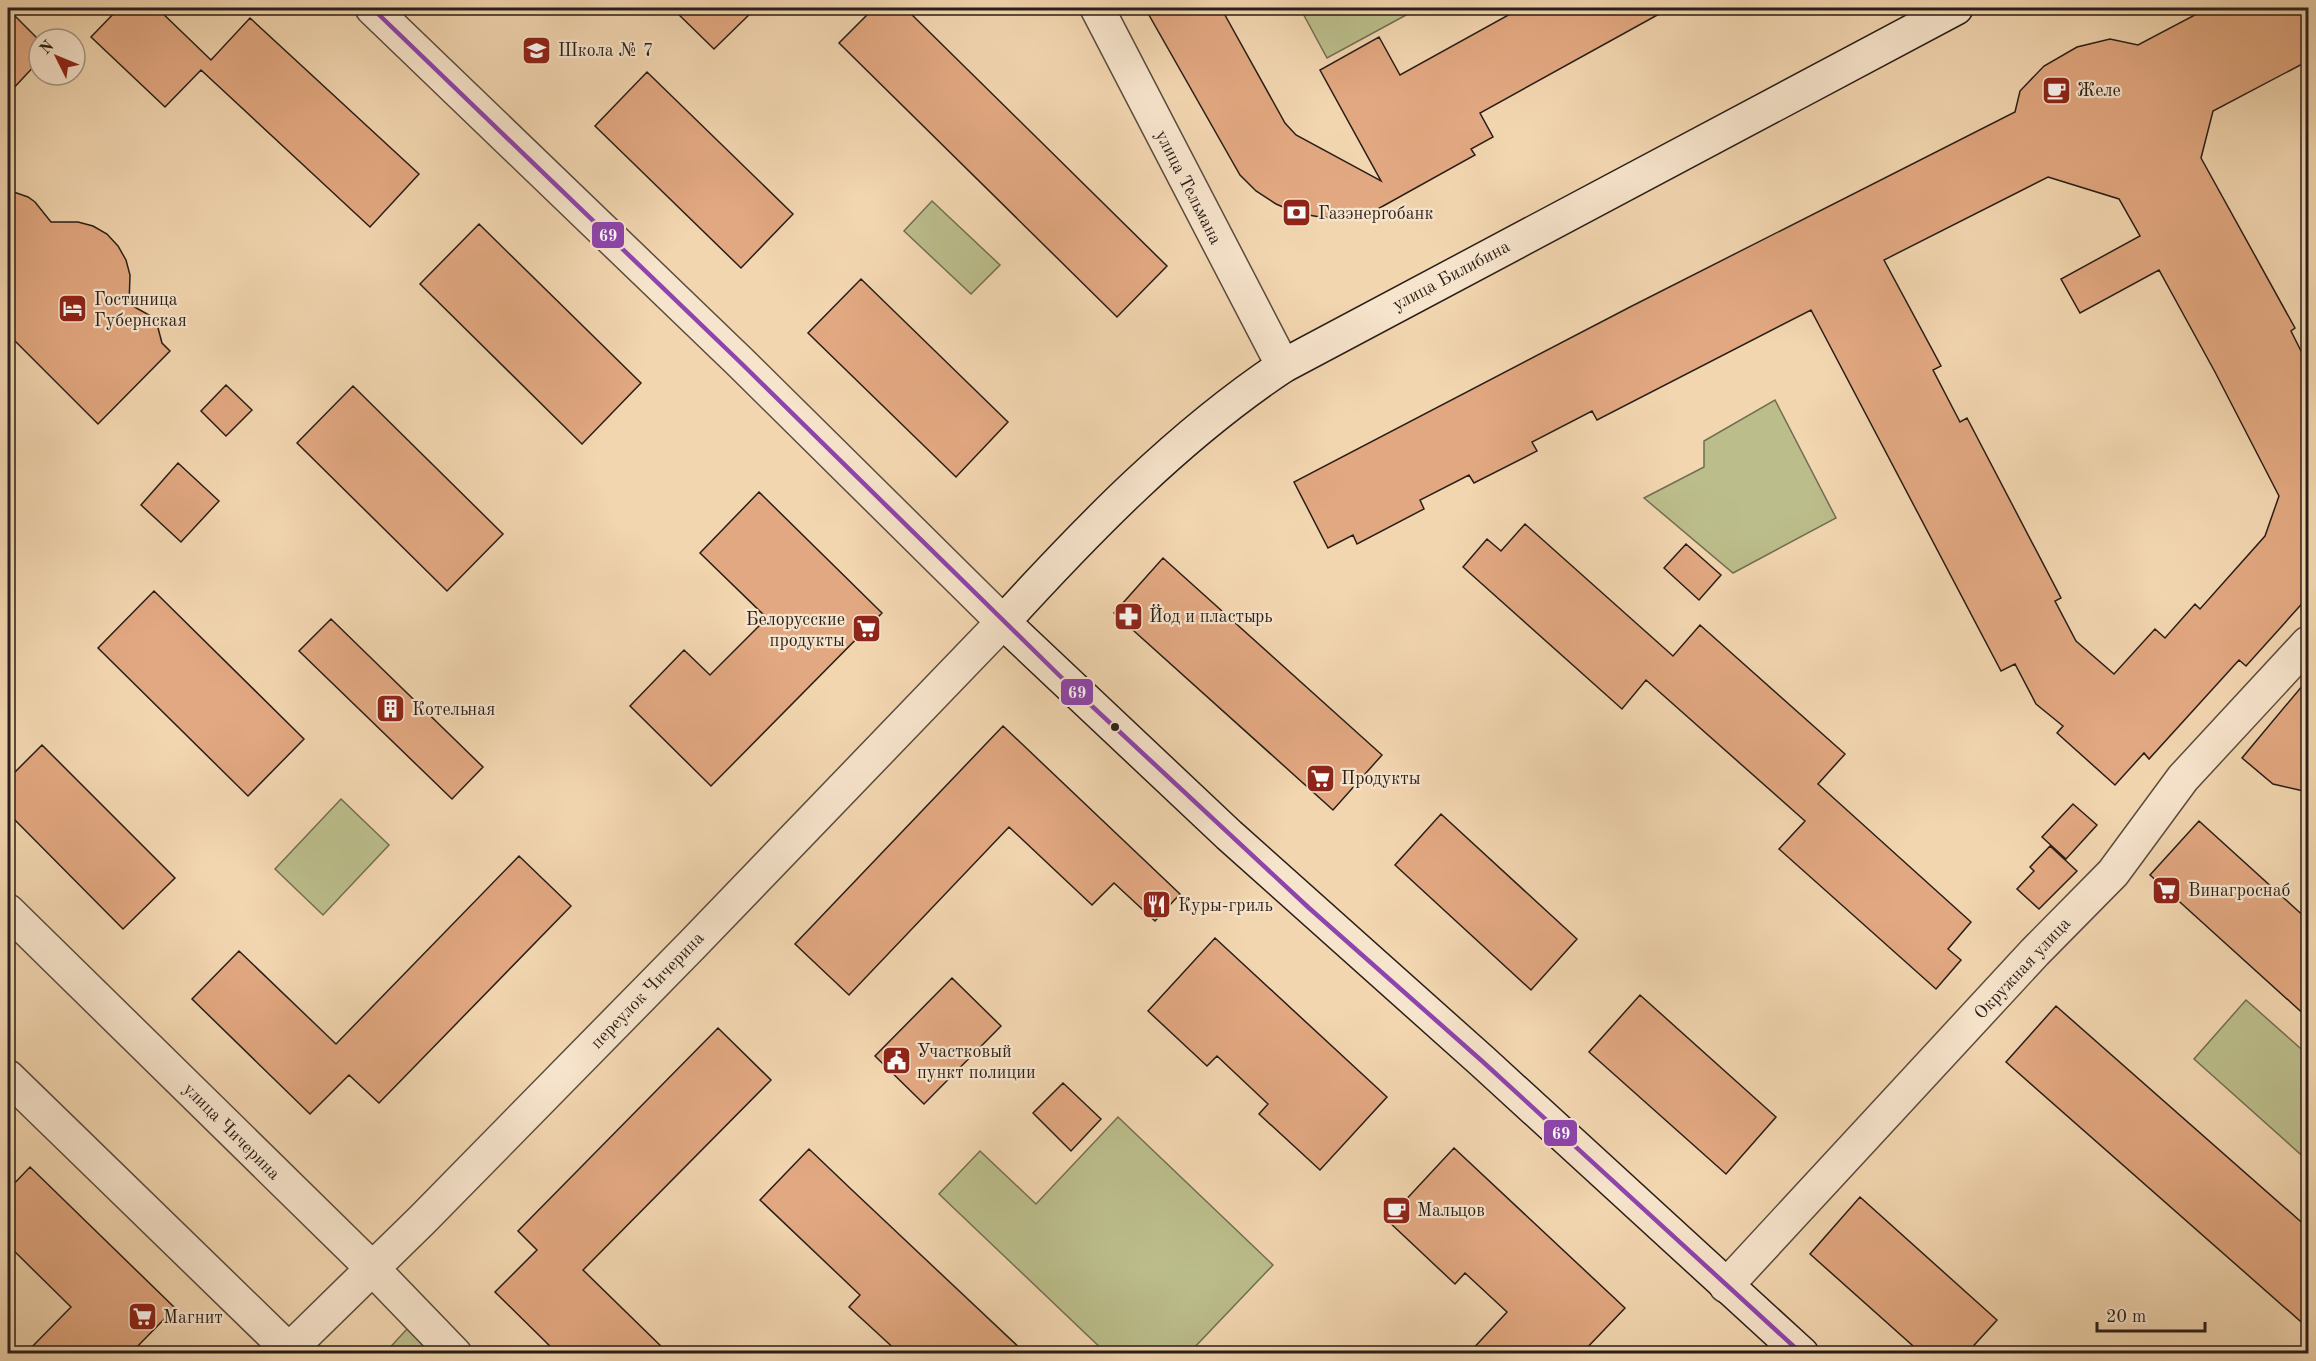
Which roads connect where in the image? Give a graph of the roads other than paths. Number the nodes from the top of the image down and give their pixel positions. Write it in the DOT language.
graph roads {
  1 [pos="372,8"];
  2 [pos="1097,8"];
  3 [pos="1956,8"];
  4 [pos="1283,366"];
  5 [pos="1004,622"];
  6 [pos="2308,643"];
  7 [pos="8,911"];
  8 [pos="8,1077"];
  9 [pos="372,1268"];
  10 [pos="1726,1286"];
  11 [pos="289,1352"];
  12 [pos="455,1353"];
  13 [pos="1802,1353"];
  1 -- 5 [label="street"];
  2 -- 4 [label="street, улица Тельмана"];
  3 -- 4 [label="street, улица Билибина"];
  4 -- 5 [label="street, улица Билибина"];
  5 -- 9 [label="street, переулок Чичерина"];
  5 -- 10 [label="street"];
  6 -- 10 [label="street, Окружная улица"];
  7 -- 9 [label="street, улица Чичерина"];
  8 -- 11 [label="street"];
  9 -- 11 [label="street, переулок Чичерина"];
  9 -- 12 [label="street, улица Чичерина"];
  10 -- 13 [label="street"];
}
